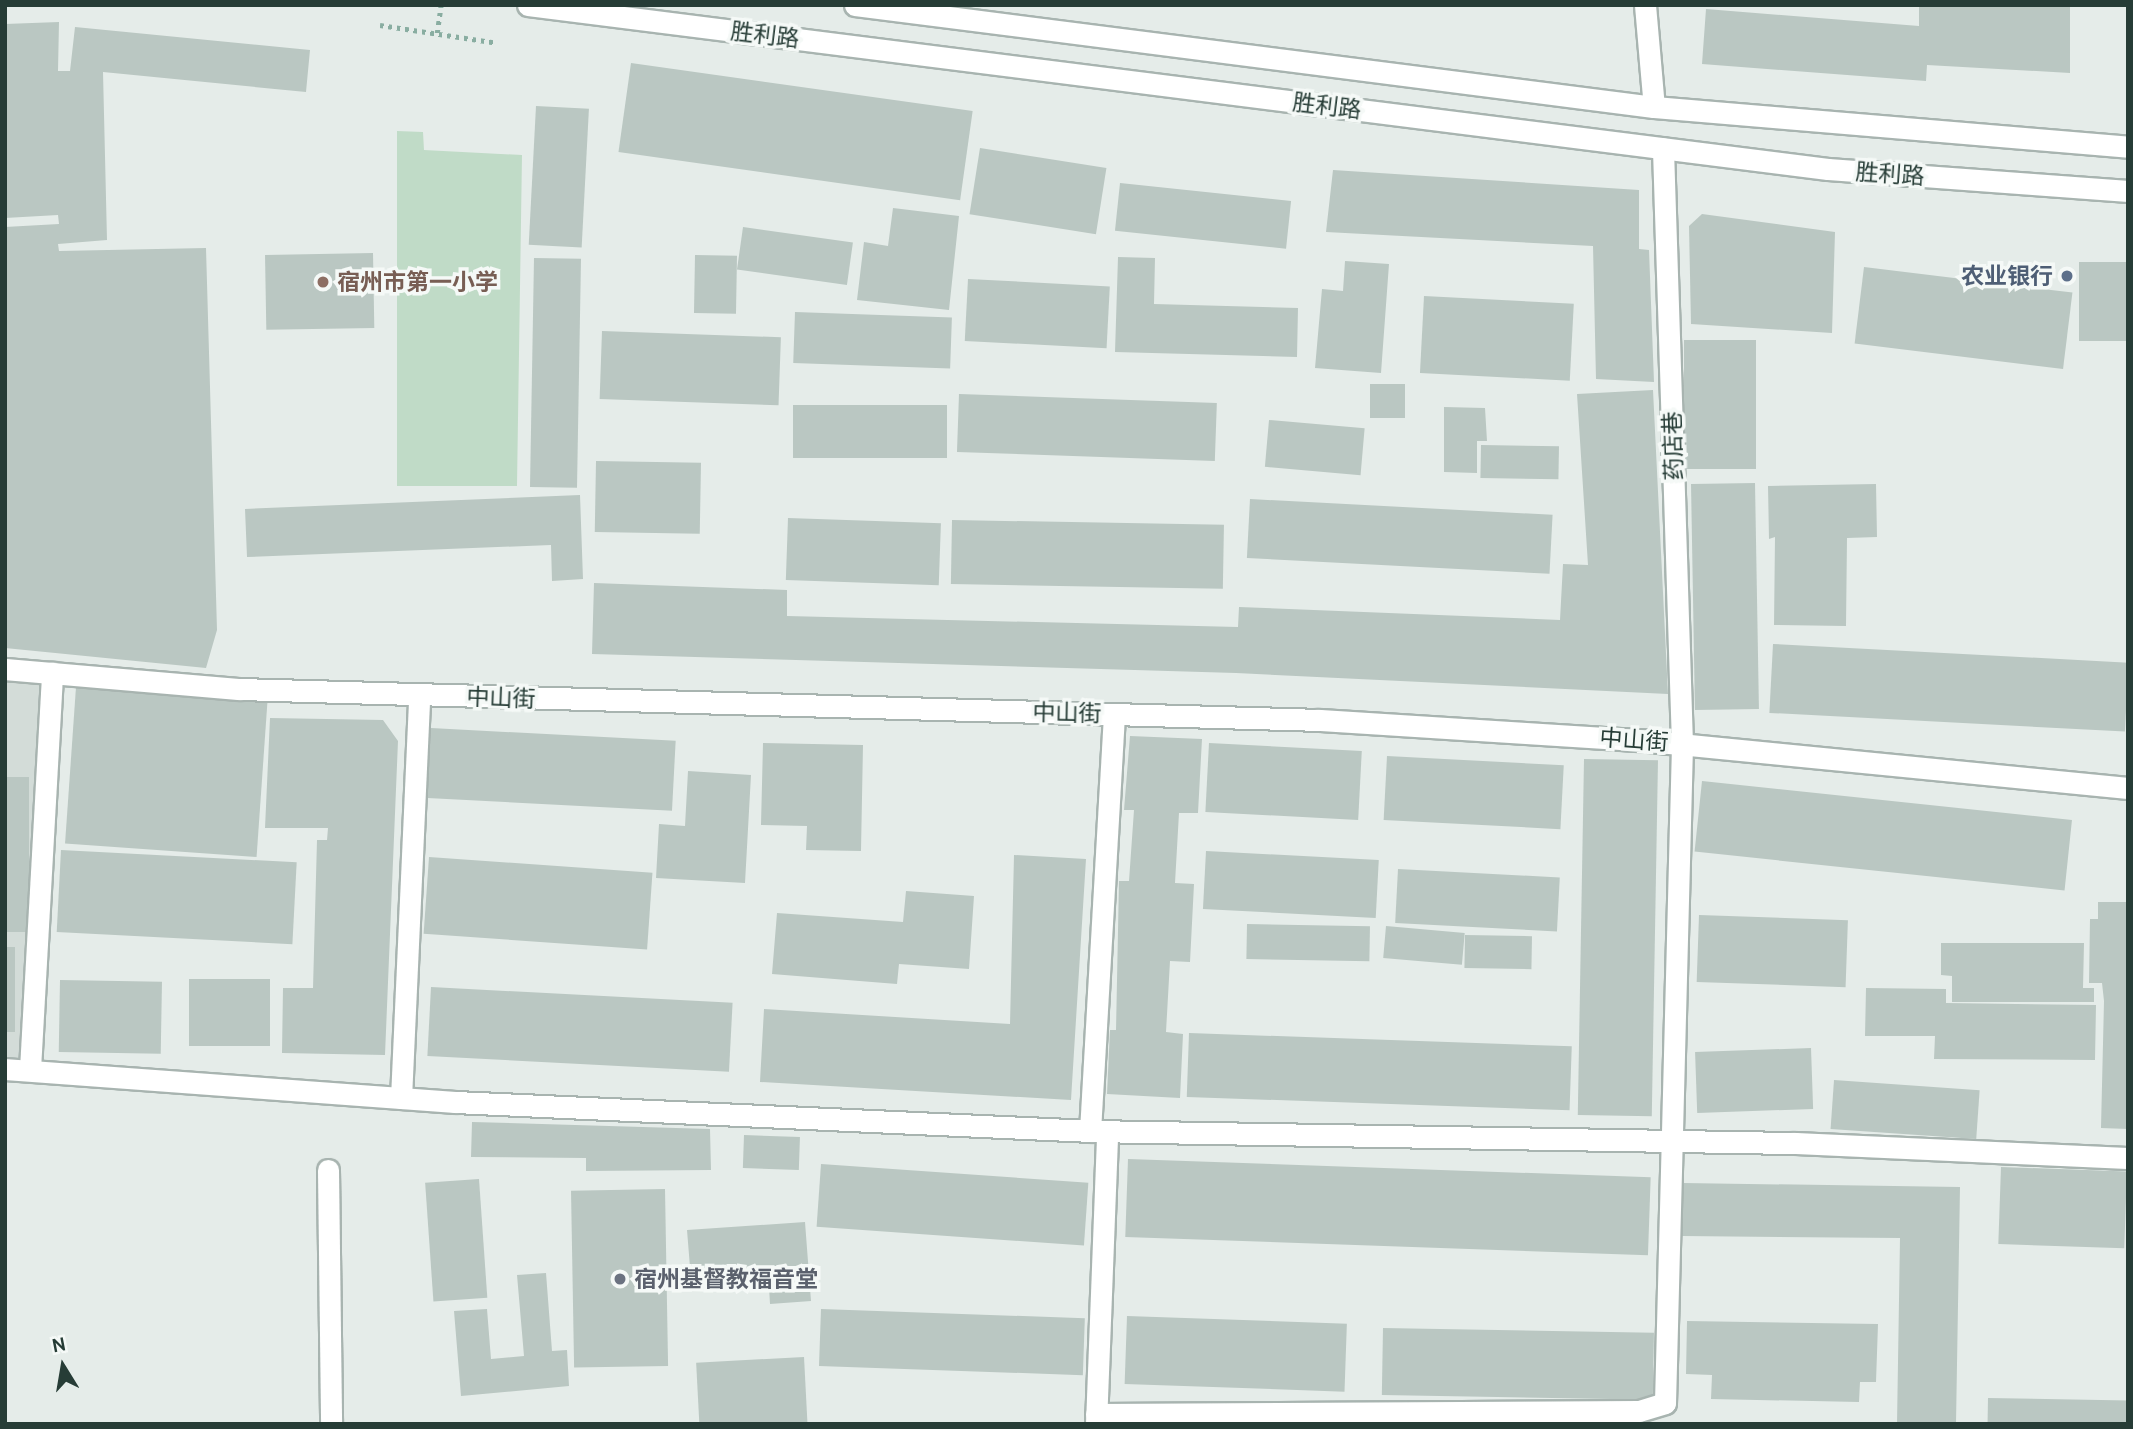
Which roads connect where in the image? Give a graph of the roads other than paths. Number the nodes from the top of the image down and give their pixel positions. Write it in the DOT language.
graph roads {
  1 [pos="528,5"];
  2 [pos="855,5"];
  3 [pos="1645,5"];
  4 [pos="1654,107"];
  5 [pos="2128,147"];
  6 [pos="1663,148"];
  7 [pos="2128,191"];
  8 [pos="5,669"];
  9 [pos="52,673"];
  10 [pos="419,695"];
  11 [pos="1114,715"];
  12 [pos="1682,744"];
  13 [pos="2128,788"];
  14 [pos="5,1069"];
  15 [pos="30,1069"];
  16 [pos="401,1098"];
  17 [pos="1098,1131"];
  18 [pos="1672,1141"];
  19 [pos="2128,1158"];
  20 [pos="328,1170"];
  21 [pos="1096,1419"];
  22 [pos="331,1424"];
  1 -- 6 [label="street, 胜利路"];
  2 -- 4 [label="street, 胜利路"];
  3 -- 4 [label="street"];
  4 -- 5 [label="street, 胜利路"];
  6 -- 7 [label="street, 胜利路"];
  6 -- 12 [label="street, 药店巷"];
  8 -- 9 [label="street, 中山街"];
  9 -- 10 [label="street, 中山街"];
  9 -- 15 [label="street"];
  10 -- 11 [label="street, 中山街"];
  10 -- 16 [label="street"];
  11 -- 12 [label="street, 中山街"];
  11 -- 17 [label="street"];
  12 -- 13 [label="street, 中山街"];
  12 -- 18 [label="street, 药店巷"];
  14 -- 15 [label="street"];
  15 -- 16 [label="street"];
  16 -- 17 [label="street"];
  17 -- 18 [label="street"];
  17 -- 21 [label="street"];
  18 -- 19 [label="street"];
  18 -- 21 [label="street, 药店巷"];
  20 -- 22 [label="street"];
}
